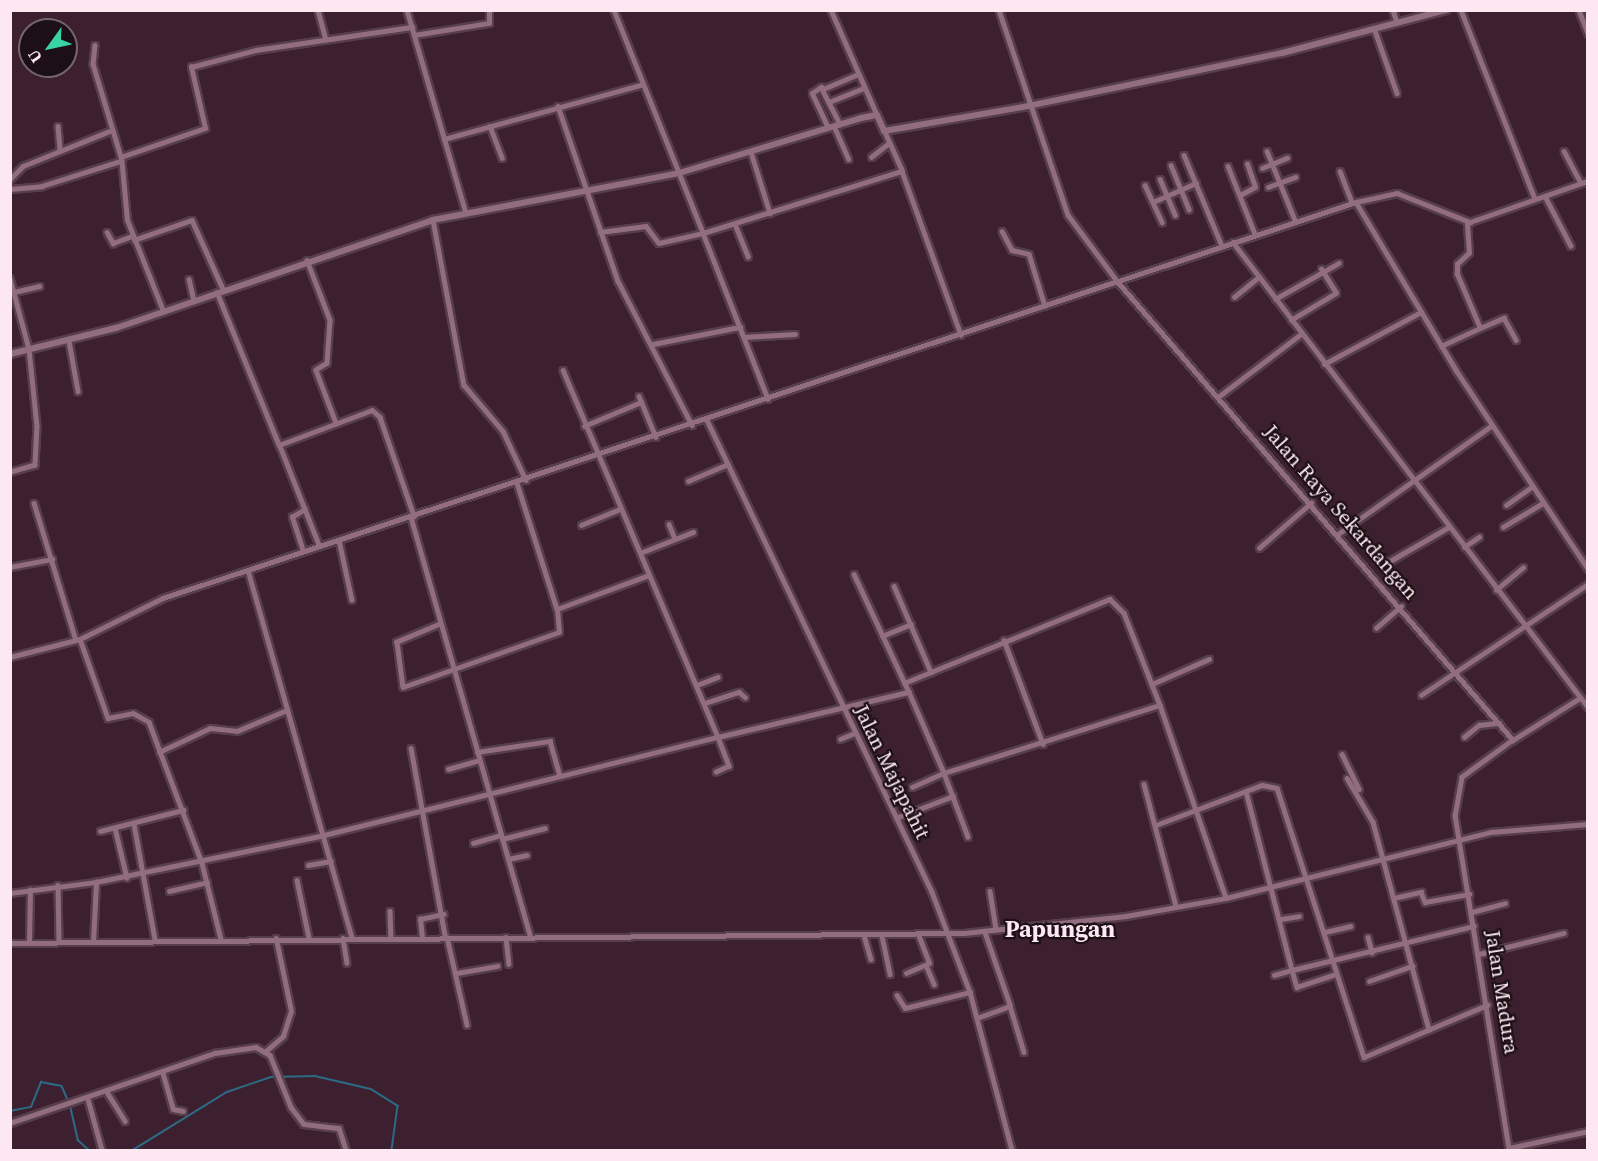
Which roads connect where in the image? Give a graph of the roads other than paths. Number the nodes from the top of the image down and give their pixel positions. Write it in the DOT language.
graph roads {
  1 [pos="318,10"];
  2 [pos="407,10"];
  3 [pos="489,10"];
  4 [pos="614,10"];
  5 [pos="831,10"];
  6 [pos="999,10"];
  7 [pos="1393,10"];
  8 [pos="1446,10"];
  9 [pos="1461,10"];
  10 [pos="1579,10"];
  11 [pos="1397,22"];
  12 [pos="412,27"];
  13 [pos="1374,28"];
  14 [pos="1587,33"];
  15 [pos="414,35"];
  16 [pos="326,39"];
  17 [pos="95,45"];
  18 [pos="858,74"];
  19 [pos="643,84"];
  20 [pos="864,88"];
  21 [pos="823,89"];
  22 [pos="1397,93"];
  23 [pos="829,102"];
  24 [pos="558,106"];
  25 [pos="1028,106"];
  26 [pos="877,115"];
  27 [pos="58,126"];
  28 [pos="490,126"];
  29 [pos="834,126"];
  30 [pos="112,130"];
  31 [pos="884,131"];
  32 [pos="444,139"];
  33 [pos="889,142"];
  34 [pos="60,151"];
  35 [pos="1267,151"];
  36 [pos="1564,151"];
  37 [pos="752,152"];
  38 [pos="1184,155"];
  39 [pos="871,157"];
  40 [pos="501,158"];
  41 [pos="1287,158"];
  42 [pos="121,159"];
  43 [pos="849,159"];
  44 [pos="1246,164"];
  45 [pos="1272,164"];
  46 [pos="1171,165"];
  47 [pos="1228,166"];
  48 [pos="1262,168"];
  49 [pos="902,171"];
  50 [pos="1340,171"];
  51 [pos="679,173"];
  52 [pos="1295,177"];
  53 [pos="10,179"];
  54 [pos="1160,179"];
  55 [pos="1587,181"];
  56 [pos="1196,183"];
  57 [pos="1280,183"];
  58 [pos="1581,183"];
  59 [pos="1145,185"];
  60 [pos="1268,187"];
  61 [pos="10,189"];
  62 [pos="1181,190"];
  63 [pos="587,192"];
  64 [pos="1240,195"];
  65 [pos="1167,196"];
  66 [pos="1545,196"];
  67 [pos="1535,199"];
  68 [pos="1153,202"];
  69 [pos="1354,202"];
  70 [pos="1189,209"];
  71 [pos="466,213"];
  72 [pos="770,213"];
  73 [pos="1175,215"];
  74 [pos="433,220"];
  75 [pos="1295,220"];
  76 [pos="1162,222"];
  77 [pos="1467,223"];
  78 [pos="735,224"];
  79 [pos="1002,231"];
  80 [pos="107,232"];
  81 [pos="600,232"];
  82 [pos="704,233"];
  83 [pos="1255,234"];
  84 [pos="133,238"];
  85 [pos="1233,242"];
  86 [pos="1222,246"];
  87 [pos="1570,246"];
  88 [pos="748,257"];
  89 [pos="308,260"];
  90 [pos="1340,263"];
  91 [pos="1320,269"];
  92 [pos="1259,277"];
  93 [pos="10,278"];
  94 [pos="189,279"];
  95 [pos="1118,282"];
  96 [pos="39,286"];
  97 [pos="1343,289"];
  98 [pos="220,290"];
  99 [pos="1336,293"];
  100 [pos="13,294"];
  101 [pos="1233,297"];
  102 [pos="1275,299"];
  103 [pos="194,300"];
  104 [pos="1045,306"];
  105 [pos="163,311"];
  106 [pos="1421,312"];
  107 [pos="1291,320"];
  108 [pos="740,327"];
  109 [pos="1480,328"];
  110 [pos="795,334"];
  111 [pos="1301,334"];
  112 [pos="960,335"];
  113 [pos="744,337"];
  114 [pos="1516,340"];
  115 [pos="69,341"];
  116 [pos="652,344"];
  117 [pos="1442,346"];
  118 [pos="29,349"];
  119 [pos="10,354"];
  120 [pos="1324,364"];
  121 [pos="563,370"];
  122 [pos="78,391"];
  123 [pos="639,396"];
  124 [pos="1218,397"];
  125 [pos="768,399"];
  126 [pos="641,402"];
  127 [pos="707,420"];
  128 [pos="336,423"];
  129 [pos="692,425"];
  130 [pos="584,426"];
  131 [pos="1491,426"];
  132 [pos="656,437"];
  133 [pos="279,445"];
  134 [pos="596,457"];
  135 [pos="728,464"];
  136 [pos="10,472"];
  137 [pos="526,480"];
  138 [pos="688,481"];
  139 [pos="1413,482"];
  140 [pos="517,483"];
  141 [pos="1532,487"];
  142 [pos="34,503"];
  143 [pos="1311,503"];
  144 [pos="1543,503"];
  145 [pos="1506,505"];
  146 [pos="305,509"];
  147 [pos="620,509"];
  148 [pos="412,516"];
  149 [pos="669,524"];
  150 [pos="581,525"];
  151 [pos="1449,527"];
  152 [pos="1503,527"];
  153 [pos="693,532"];
  154 [pos="1338,534"];
  155 [pos="1479,537"];
  156 [pos="675,539"];
  157 [pos="339,540"];
  158 [pos="319,546"];
  159 [pos="1464,547"];
  160 [pos="1259,548"];
  161 [pos="303,551"];
  162 [pos="640,553"];
  163 [pos="52,559"];
  164 [pos="1390,561"];
  165 [pos="10,567"];
  166 [pos="1523,567"];
  167 [pos="1587,568"];
  168 [pos="248,570"];
  169 [pos="854,574"];
  170 [pos="649,575"];
  171 [pos="1587,584"];
  172 [pos="894,586"];
  173 [pos="1496,590"];
  174 [pos="352,600"];
  175 [pos="1401,606"];
  176 [pos="557,609"];
  177 [pos="440,624"];
  178 [pos="911,624"];
  179 [pos="1523,624"];
  180 [pos="1376,628"];
  181 [pos="882,636"];
  182 [pos="78,640"];
  183 [pos="1005,640"];
  184 [pos="10,657"];
  185 [pos="1209,659"];
  186 [pos="1456,670"];
  187 [pos="454,672"];
  188 [pos="931,672"];
  189 [pos="718,676"];
  190 [pos="904,683"];
  191 [pos="1152,684"];
  192 [pos="697,685"];
  193 [pos="909,692"];
  194 [pos="1422,695"];
  195 [pos="745,697"];
  196 [pos="1580,698"];
  197 [pos="705,703"];
  198 [pos="1160,705"];
  199 [pos="1587,707"];
  200 [pos="843,709"];
  201 [pos="287,710"];
  202 [pos="1499,723"];
  203 [pos="855,733"];
  204 [pos="718,737"];
  205 [pos="1464,737"];
  206 [pos="840,739"];
  207 [pos="1513,740"];
  208 [pos="1043,744"];
  209 [pos="411,748"];
  210 [pos="159,752"];
  211 [pos="477,752"];
  212 [pos="1342,754"];
  213 [pos="479,760"];
  214 [pos="448,769"];
  215 [pos="716,772"];
  216 [pos="944,773"];
  217 [pos="560,775"];
  218 [pos="1347,778"];
  219 [pos="1144,784"];
  220 [pos="912,787"];
  221 [pos="1359,789"];
  222 [pos="1246,791"];
  223 [pos="489,793"];
  224 [pos="953,796"];
  225 [pos="422,809"];
  226 [pos="183,810"];
  227 [pos="1197,811"];
  228 [pos="896,818"];
  229 [pos="134,824"];
  230 [pos="1587,824"];
  231 [pos="1156,825"];
  232 [pos="116,828"];
  233 [pos="545,828"];
  234 [pos="100,831"];
  235 [pos="324,835"];
  236 [pos="501,837"];
  237 [pos="968,837"];
  238 [pos="1459,839"];
  239 [pos="473,843"];
  240 [pos="527,855"];
  241 [pos="1384,858"];
  242 [pos="508,859"];
  243 [pos="331,861"];
  244 [pos="202,863"];
  245 [pos="308,865"];
  246 [pos="144,876"];
  247 [pos="127,878"];
  248 [pos="1306,878"];
  249 [pos="297,880"];
  250 [pos="96,882"];
  251 [pos="207,882"];
  252 [pos="58,885"];
  253 [pos="1272,887"];
  254 [pos="30,890"];
  255 [pos="169,891"];
  256 [pos="990,891"];
  257 [pos="10,893"];
  258 [pos="1469,894"];
  259 [pos="1394,897"];
  260 [pos="1226,898"];
  261 [pos="1506,903"];
  262 [pos="1176,906"];
  263 [pos="390,911"];
  264 [pos="417,911"];
  265 [pos="1472,912"];
  266 [pos="443,914"];
  267 [pos="1299,916"];
  268 [pos="420,919"];
  269 [pos="1281,919"];
  270 [pos="1350,926"];
  271 [pos="1474,926"];
  272 [pos="996,930"];
  273 [pos="984,931"];
  274 [pos="1325,932"];
  275 [pos="949,933"];
  276 [pos="1563,933"];
  277 [pos="918,934"];
  278 [pos="864,935"];
  279 [pos="530,936"];
  280 [pos="882,936"];
  281 [pos="446,937"];
  282 [pos="506,937"];
  283 [pos="1368,937"];
  284 [pos="309,938"];
  285 [pos="343,938"];
  286 [pos="352,938"];
  287 [pos="391,938"];
  288 [pos="422,938"];
  289 [pos="221,939"];
  290 [pos="276,939"];
  291 [pos="155,940"];
  292 [pos="28,942"];
  293 [pos="59,942"];
  294 [pos="93,942"];
  295 [pos="10,943"];
  296 [pos="1406,944"];
  297 [pos="1372,952"];
  298 [pos="1479,954"];
  299 [pos="871,959"];
  300 [pos="1332,961"];
  301 [pos="347,963"];
  302 [pos="509,964"];
  303 [pos="926,965"];
  304 [pos="497,966"];
  305 [pos="1412,966"];
  306 [pos="1292,970"];
  307 [pos="457,973"];
  308 [pos="906,973"];
  309 [pos="890,974"];
  310 [pos="1336,974"];
  311 [pos="1274,975"];
  312 [pos="1369,981"];
  313 [pos="934,984"];
  314 [pos="970,992"];
  315 [pos="897,995"];
  316 [pos="1487,1005"];
  317 [pos="1010,1006"];
  318 [pos="977,1018"];
  319 [pos="467,1025"];
  320 [pos="1429,1030"];
  321 [pos="266,1052"];
  322 [pos="1024,1052"];
  323 [pos="163,1073"];
  324 [pos="107,1092"];
  325 [pos="88,1099"];
  326 [pos="183,1111"];
  327 [pos="125,1121"];
  328 [pos="10,1123"];
  329 [pos="1587,1131"];
  330 [pos="1011,1148"];
  331 [pos="1509,1149"];
  332 [pos="102,1150"];
  333 [pos="346,1150"];
  1 -- 16 [label="street"];
  2 -- 12 [label="street"];
  3 -- 15 [label="street"];
  4 -- 19 [label="street"];
  5 -- 18 [label="street"];
  6 -- 25 [label="street, Jalan Raya Sekardangan"];
  7 -- 11 [label="street"];
  8 -- 11 [label="street"];
  9 -- 67 [label="street"];
  10 -- 14 [label="street"];
  11 -- 13 [label="street"];
  12 -- 15 [label="street"];
  12 -- 16 [label="street"];
  13 -- 22 [label="street"];
  13 -- 25 [label="street"];
  15 -- 32 [label="street"];
  16 -- 42 [label="street"];
  17 -- 30 [label="street"];
  18 -- 20 [label="street"];
  18 -- 21 [label="street"];
  19 -- 24 [label="street"];
  19 -- 51 [label="street"];
  20 -- 23 [label="street"];
  20 -- 26 [label="street"];
  21 -- 23 [label="street"];
  21 -- 29 [label="street"];
  23 -- 29 [label="street"];
  24 -- 28 [label="street"];
  24 -- 63 [label="street"];
  25 -- 31 [label="street"];
  25 -- 95 [label="street, Jalan Raya Sekardangan"];
  26 -- 29 [label="street"];
  26 -- 31 [label="street"];
  27 -- 34 [label="street"];
  28 -- 32 [label="street"];
  28 -- 40 [label="street"];
  29 -- 37 [label="street"];
  29 -- 43 [label="street"];
  30 -- 34 [label="street"];
  30 -- 42 [label="street"];
  31 -- 33 [label="street"];
  32 -- 71 [label="street"];
  33 -- 39 [label="street"];
  33 -- 49 [label="street"];
  34 -- 53 [label="street"];
  35 -- 45 [label="street"];
  36 -- 58 [label="street"];
  37 -- 51 [label="street"];
  37 -- 72 [label="street"];
  38 -- 56 [label="street"];
  41 -- 45 [label="street"];
  42 -- 61 [label="street"];
  42 -- 84 [label="street"];
  44 -- 64 [label="street"];
  45 -- 48 [label="street"];
  45 -- 57 [label="street"];
  46 -- 62 [label="street"];
  47 -- 64 [label="street"];
  49 -- 72 [label="street"];
  49 -- 112 [label="street"];
  50 -- 69 [label="street"];
  51 -- 63 [label="street"];
  51 -- 82 [label="street"];
  52 -- 57 [label="street"];
  54 -- 65 [label="street"];
  55 -- 58 [label="street"];
  56 -- 62 [label="street"];
  56 -- 86 [label="street"];
  57 -- 60 [label="street"];
  57 -- 75 [label="street"];
  58 -- 66 [label="street"];
  59 -- 68 [label="street"];
  62 -- 65 [label="street"];
  62 -- 70 [label="street"];
  63 -- 71 [label="street"];
  63 -- 81 [label="street"];
  64 -- 83 [label="street"];
  65 -- 68 [label="street"];
  65 -- 73 [label="street"];
  66 -- 67 [label="street"];
  66 -- 87 [label="street"];
  67 -- 77 [label="street"];
  68 -- 76 [label="street"];
  69 -- 75 [label="street"];
  69 -- 77 [label="street"];
  69 -- 106 [label="street"];
  71 -- 74 [label="street"];
  72 -- 78 [label="street"];
  74 -- 89 [label="street"];
  74 -- 137 [label="street"];
  75 -- 83 [label="street"];
  77 -- 109 [label="street"];
  78 -- 82 [label="street"];
  78 -- 88 [label="street"];
  79 -- 104 [label="street"];
  80 -- 84 [label="street"];
  81 -- 82 [label="street"];
  81 -- 116 [label="street"];
  82 -- 108 [label="street"];
  83 -- 85 [label="street"];
  84 -- 98 [label="street"];
  84 -- 105 [label="street"];
  85 -- 86 [label="street"];
  85 -- 92 [label="street"];
  86 -- 95 [label="street"];
  89 -- 98 [label="street"];
  89 -- 128 [label="street"];
  90 -- 91 [label="street"];
  91 -- 99 [label="street"];
  91 -- 102 [label="street"];
  92 -- 101 [label="street"];
  92 -- 102 [label="street"];
  93 -- 100 [label="street"];
  94 -- 103 [label="street"];
  95 -- 104 [label="street"];
  95 -- 124 [label="street, Jalan Raya Sekardangan"];
  96 -- 100 [label="street"];
  97 -- 99 [label="street"];
  98 -- 103 [label="street"];
  98 -- 133 [label="street"];
  99 -- 107 [label="street"];
  100 -- 118 [label="street"];
  102 -- 107 [label="street"];
  103 -- 105 [label="street"];
  104 -- 112 [label="street"];
  105 -- 115 [label="street"];
  106 -- 117 [label="street"];
  106 -- 120 [label="street"];
  107 -- 111 [label="street"];
  108 -- 113 [label="street"];
  108 -- 116 [label="street"];
  109 -- 114 [label="street"];
  109 -- 117 [label="street"];
  110 -- 113 [label="street"];
  111 -- 120 [label="street"];
  111 -- 124 [label="street"];
  112 -- 125 [label="street"];
  113 -- 125 [label="street"];
  115 -- 118 [label="street"];
  115 -- 122 [label="street"];
  116 -- 129 [label="street"];
  117 -- 131 [label="street"];
  118 -- 119 [label="street"];
  118 -- 136 [label="street"];
  120 -- 139 [label="street"];
  121 -- 130 [label="street"];
  123 -- 126 [label="street"];
  124 -- 143 [label="street, Jalan Raya Sekardangan"];
  125 -- 127 [label="street"];
  126 -- 130 [label="street"];
  126 -- 132 [label="street"];
  127 -- 129 [label="street"];
  127 -- 135 [label="street, Jalan Majapahit"];
  128 -- 133 [label="street"];
  128 -- 148 [label="street"];
  129 -- 132 [label="street"];
  130 -- 134 [label="street"];
  131 -- 139 [label="street"];
  131 -- 141 [label="street"];
  132 -- 134 [label="street"];
  133 -- 146 [label="street"];
  134 -- 137 [label="street"];
  134 -- 147 [label="street"];
  135 -- 138 [label="street"];
  135 -- 200 [label="street, Jalan Majapahit"];
  137 -- 140 [label="street"];
  139 -- 151 [label="street"];
  139 -- 154 [label="street"];
  140 -- 148 [label="street"];
  140 -- 176 [label="street"];
  141 -- 144 [label="street"];
  141 -- 145 [label="street"];
  142 -- 163 [label="street"];
  143 -- 154 [label="street, Jalan Raya Sekardangan"];
  143 -- 160 [label="street"];
  144 -- 152 [label="street"];
  144 -- 167 [label="street"];
  146 -- 158 [label="street"];
  146 -- 161 [label="street"];
  147 -- 150 [label="street"];
  147 -- 162 [label="street"];
  148 -- 157 [label="street"];
  148 -- 177 [label="street"];
  149 -- 156 [label="street"];
  151 -- 159 [label="street"];
  151 -- 164 [label="street"];
  153 -- 156 [label="street"];
  154 -- 175 [label="street, Jalan Raya Sekardangan"];
  155 -- 159 [label="street"];
  156 -- 162 [label="street"];
  157 -- 158 [label="street"];
  157 -- 174 [label="street"];
  158 -- 161 [label="street"];
  159 -- 173 [label="street"];
  161 -- 168 [label="street"];
  162 -- 170 [label="street"];
  163 -- 165 [label="street"];
  163 -- 182 [label="street"];
  166 -- 173 [label="street"];
  168 -- 182 [label="street"];
  168 -- 201 [label="street"];
  169 -- 181 [label="street"];
  170 -- 176 [label="street"];
  170 -- 192 [label="street"];
  171 -- 179 [label="street"];
  172 -- 178 [label="street"];
  173 -- 179 [label="street"];
  175 -- 180 [label="street"];
  175 -- 186 [label="street, Jalan Raya Sekardangan"];
  176 -- 187 [label="street"];
  177 -- 187 [label="street"];
  177 -- 187 [label="street"];
  178 -- 181 [label="street"];
  178 -- 188 [label="street"];
  179 -- 186 [label="street"];
  179 -- 196 [label="street"];
  181 -- 190 [label="street"];
  182 -- 184 [label="street"];
  182 -- 210 [label="street"];
  183 -- 188 [label="street"];
  183 -- 191 [label="street"];
  183 -- 208 [label="street"];
  185 -- 191 [label="street"];
  186 -- 194 [label="street"];
  186 -- 202 [label="street, Jalan Raya Sekardangan"];
  187 -- 211 [label="street"];
  188 -- 190 [label="street"];
  189 -- 192 [label="street"];
  190 -- 193 [label="street"];
  191 -- 198 [label="street"];
  192 -- 197 [label="street"];
  193 -- 200 [label="street"];
  193 -- 216 [label="street"];
  195 -- 197 [label="street"];
  196 -- 199 [label="street"];
  196 -- 207 [label="street"];
  197 -- 204 [label="street"];
  198 -- 208 [label="street"];
  198 -- 227 [label="street"];
  200 -- 203 [label="street, Jalan Majapahit"];
  200 -- 204 [label="street"];
  201 -- 210 [label="street"];
  201 -- 235 [label="street"];
  202 -- 205 [label="street"];
  202 -- 207 [label="street, Jalan Raya Sekardangan"];
  203 -- 206 [label="street"];
  203 -- 228 [label="street, Jalan Majapahit"];
  204 -- 215 [label="street"];
  204 -- 217 [label="street"];
  207 -- 238 [label="street"];
  208 -- 216 [label="street"];
  209 -- 225 [label="street"];
  210 -- 226 [label="street"];
  211 -- 213 [label="street"];
  211 -- 217 [label="street"];
  212 -- 221 [label="street"];
  213 -- 214 [label="street"];
  213 -- 223 [label="street"];
  216 -- 220 [label="street"];
  216 -- 224 [label="street"];
  217 -- 223 [label="street"];
  218 -- 241 [label="street"];
  219 -- 231 [label="street"];
  222 -- 227 [label="street"];
  222 -- 248 [label="street"];
  222 -- 253 [label="street"];
  223 -- 225 [label="street"];
  223 -- 236 [label="street"];
  224 -- 228 [label="street"];
  224 -- 237 [label="street"];
  225 -- 235 [label="street"];
  225 -- 266 [label="street"];
  226 -- 229 [label="street"];
  226 -- 244 [label="street"];
  227 -- 231 [label="street"];
  227 -- 260 [label="street"];
  228 -- 275 [label="street, Jalan Majapahit"];
  229 -- 232 [label="street"];
  229 -- 246 [label="street"];
  230 -- 238 [label="street"];
  231 -- 262 [label="street"];
  232 -- 234 [label="street"];
  232 -- 247 [label="street"];
  233 -- 236 [label="street"];
  235 -- 243 [label="street"];
  235 -- 244 [label="street"];
  236 -- 239 [label="street"];
  236 -- 242 [label="street"];
  238 -- 241 [label="street"];
  238 -- 258 [label="street, Jalan Madura"];
  240 -- 242 [label="street"];
  241 -- 248 [label="street"];
  241 -- 259 [label="street"];
  242 -- 279 [label="street"];
  243 -- 245 [label="street"];
  243 -- 286 [label="street"];
  244 -- 246 [label="street"];
  244 -- 251 [label="street"];
  246 -- 247 [label="street"];
  246 -- 291 [label="street"];
  247 -- 250 [label="street"];
  248 -- 253 [label="street"];
  248 -- 274 [label="street"];
  249 -- 284 [label="street"];
  250 -- 252 [label="street"];
  250 -- 294 [label="street"];
  251 -- 255 [label="street"];
  251 -- 289 [label="street"];
  252 -- 254 [label="street"];
  252 -- 293 [label="street"];
  253 -- 260 [label="street"];
  253 -- 269 [label="street"];
  254 -- 257 [label="street"];
  254 -- 292 [label="street"];
  256 -- 272 [label="street"];
  258 -- 259 [label="street"];
  258 -- 265 [label="street, Jalan Madura"];
  259 -- 296 [label="street"];
  260 -- 262 [label="street"];
  261 -- 265 [label="street"];
  262 -- 272 [label="street"];
  263 -- 287 [label="street"];
  264 -- 268 [label="street"];
  265 -- 271 [label="street, Jalan Madura"];
  266 -- 268 [label="street"];
  266 -- 281 [label="street"];
  267 -- 269 [label="street"];
  268 -- 288 [label="street"];
  269 -- 306 [label="street"];
  270 -- 274 [label="street"];
  271 -- 296 [label="street"];
  271 -- 298 [label="street, Jalan Madura"];
  272 -- 273 [label="street"];
  273 -- 275 [label="street"];
  273 -- 317 [label="street"];
  274 -- 300 [label="street"];
  275 -- 277 [label="street"];
  275 -- 314 [label="street, Jalan Majapahit"];
  276 -- 298 [label="street"];
  277 -- 280 [label="street"];
  277 -- 303 [label="street"];
  278 -- 279 [label="street"];
  278 -- 280 [label="street"];
  278 -- 299 [label="street"];
  279 -- 282 [label="street"];
  280 -- 309 [label="street"];
  281 -- 282 [label="street"];
  281 -- 288 [label="street"];
  281 -- 307 [label="street"];
  282 -- 302 [label="street"];
  283 -- 297 [label="street"];
  284 -- 285 [label="street"];
  284 -- 290 [label="street"];
  285 -- 286 [label="street"];
  285 -- 301 [label="street"];
  286 -- 287 [label="street"];
  287 -- 288 [label="street"];
  289 -- 290 [label="street"];
  289 -- 291 [label="street"];
  290 -- 321 [label="street"];
  291 -- 294 [label="street"];
  292 -- 293 [label="street"];
  292 -- 295 [label="street"];
  293 -- 294 [label="street"];
  296 -- 297 [label="street"];
  296 -- 305 [label="street"];
  297 -- 300 [label="street"];
  298 -- 316 [label="street, Jalan Madura"];
  300 -- 306 [label="street"];
  300 -- 310 [label="street"];
  303 -- 308 [label="street"];
  303 -- 313 [label="street"];
  304 -- 307 [label="street"];
  305 -- 312 [label="street"];
  305 -- 320 [label="street"];
  306 -- 310 [label="street"];
  306 -- 311 [label="street"];
  307 -- 319 [label="street"];
  310 -- 320 [label="street"];
  314 -- 315 [label="street"];
  314 -- 318 [label="street, Jalan Majapahit"];
  316 -- 320 [label="street"];
  316 -- 331 [label="street, Jalan Madura"];
  317 -- 318 [label="street"];
  317 -- 322 [label="street"];
  318 -- 330 [label="street, Jalan Majapahit"];
  321 -- 323 [label="street"];
  321 -- 333 [label="street"];
  323 -- 324 [label="street"];
  323 -- 326 [label="street"];
  324 -- 325 [label="street"];
  324 -- 327 [label="street"];
  325 -- 328 [label="street"];
  325 -- 332 [label="street"];
  329 -- 331 [label="street"];
}
